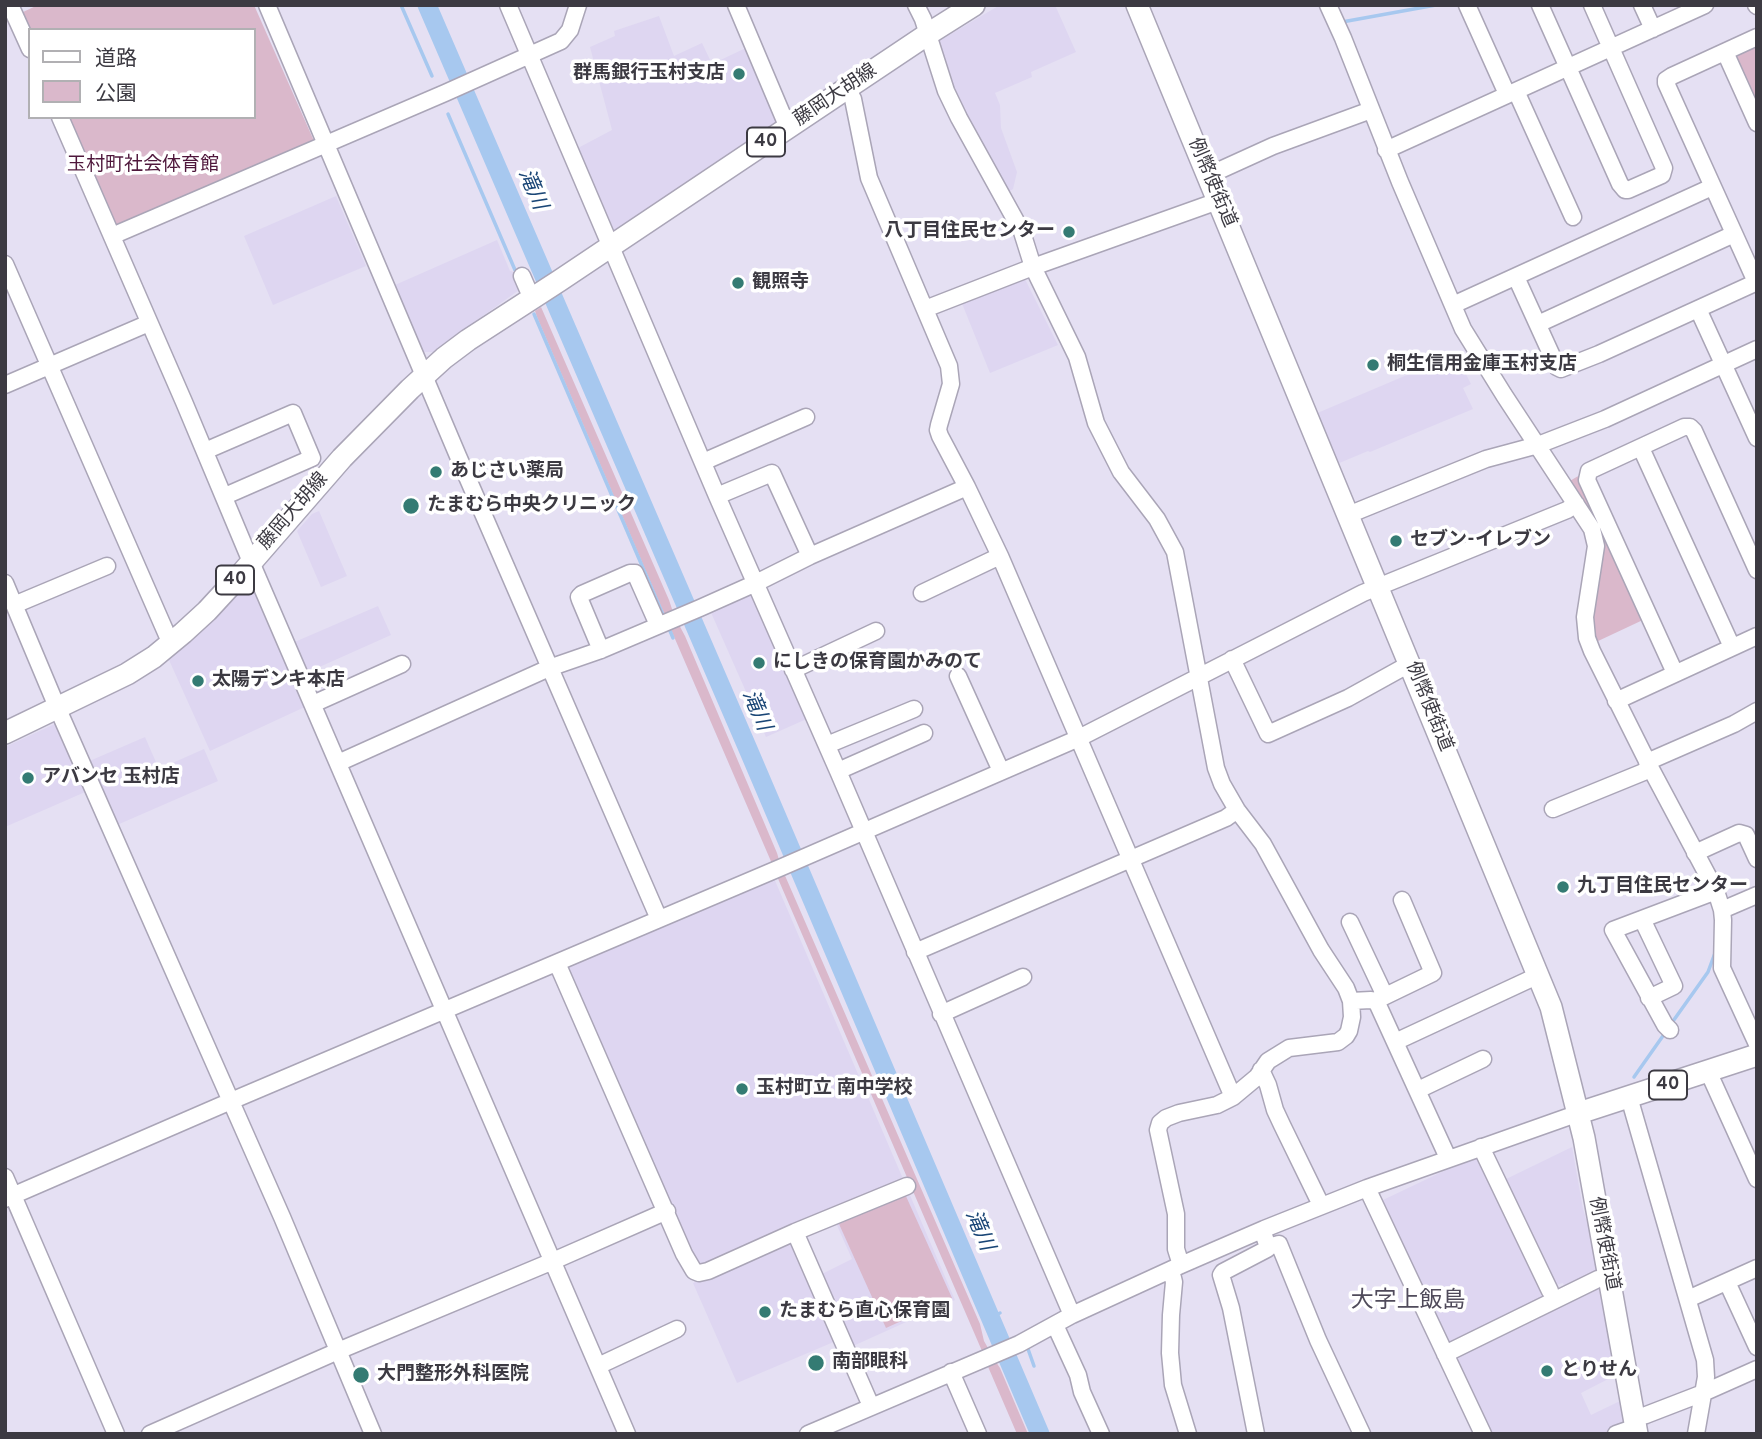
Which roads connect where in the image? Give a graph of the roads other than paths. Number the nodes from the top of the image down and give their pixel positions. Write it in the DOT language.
graph roads {
  1 [pos="267,5"];
  2 [pos="508,5"];
  3 [pos="578,5"];
  4 [pos="736,5"];
  5 [pos="916,5"];
  6 [pos="974,5"];
  7 [pos="1137,5"];
  8 [pos="1328,5"];
  9 [pos="1467,5"];
  10 [pos="1540,5"];
  11 [pos="1592,5"];
  12 [pos="1642,5"];
  13 [pos="1705,5"];
  14 [pos="11,7"];
  15 [pos="1674,12"];
  16 [pos="1653,29"];
  17 [pos="928,34"];
  18 [pos="1757,37"];
  19 [pos="28,45"];
  20 [pos="1611,48"];
  21 [pos="1725,52"];
  22 [pos="530,55"];
  23 [pos="1568,68"];
  24 [pos="847,88"];
  25 [pos="1511,92"];
  26 [pos="1371,110"];
  27 [pos="61,119"];
  28 [pos="1757,123"];
  29 [pos="788,128"];
  30 [pos="326,145"];
  31 [pos="1386,149"];
  32 [pos="1207,176"];
  33 [pos="1712,187"];
  34 [pos="1218,201"];
  35 [pos="1573,217"];
  36 [pos="1734,234"];
  37 [pos="112,236"];
  38 [pos="611,247"];
  39 [pos="5,264"];
  40 [pos="1033,267"];
  41 [pos="522,276"];
  42 [pos="1516,276"];
  43 [pos="1756,282"];
  44 [pos="535,297"];
  45 [pos="1453,305"];
  46 [pos="925,309"];
  47 [pos="1698,309"];
  48 [pos="149,323"];
  49 [pos="1538,324"];
  50 [pos="1757,349"];
  51 [pos="1723,365"];
  52 [pos="50,366"];
  53 [pos="425,375"];
  54 [pos="5,385"];
  55 [pos="806,417"];
  56 [pos="1757,438"];
  57 [pos="1538,444"];
  58 [pos="1642,447"];
  59 [pos="205,451"];
  60 [pos="703,462"];
  61 [pos="967,487"];
  62 [pos="225,496"];
  63 [pos="717,496"];
  64 [pos="1576,504"];
  65 [pos="1348,515"];
  66 [pos="1750,537"];
  67 [pos="810,556"];
  68 [pos="1000,556"];
  69 [pos="251,562"];
  70 [pos="107,566"];
  71 [pos="1757,570"];
  72 [pos="756,583"];
  73 [pos="6,586"];
  74 [pos="1378,586"];
  75 [pos="922,593"];
  76 [pos="14,605"];
  77 [pos="659,625"];
  78 [pos="876,631"];
  79 [pos="1757,636"];
  80 [pos="172,643"];
  81 [pos="1732,647"];
  82 [pos="601,650"];
  83 [pos="1232,659"];
  84 [pos="403,665"];
  85 [pos="1411,666"];
  86 [pos="549,668"];
  87 [pos="793,670"];
  88 [pos="1675,673"];
  89 [pos="1199,675"];
  90 [pos="958,676"];
  91 [pos="1616,701"];
  92 [pos="313,704"];
  93 [pos="57,707"];
  94 [pos="914,709"];
  95 [pos="1757,711"];
  96 [pos="5,733"];
  97 [pos="924,733"];
  98 [pos="1079,738"];
  99 [pos="827,745"];
  100 [pos="338,762"];
  101 [pos="1649,766"];
  102 [pos="838,771"];
  103 [pos="1001,771"];
  104 [pos="1553,809"];
  105 [pos="1237,810"];
  106 [pos="864,832"];
  107 [pos="1695,853"];
  108 [pos="1131,858"];
  109 [pos="1757,859"];
  110 [pos="1716,891"];
  111 [pos="1757,895"];
  112 [pos="1402,900"];
  113 [pos="1722,910"];
  114 [pos="659,919"];
  115 [pos="1642,919"];
  116 [pos="1350,922"];
  117 [pos="915,952"];
  118 [pos="557,963"];
  119 [pos="1539,975"];
  120 [pos="1023,977"];
  121 [pos="1649,998"];
  122 [pos="1380,999"];
  123 [pos="1351,1001"];
  124 [pos="446,1011"];
  125 [pos="941,1014"];
  126 [pos="1667,1028"];
  127 [pos="1395,1042"];
  128 [pos="1757,1044"];
  129 [pos="1757,1055"];
  130 [pos="1483,1059"];
  131 [pos="1261,1070"];
  132 [pos="1708,1071"];
  133 [pos="1418,1090"];
  134 [pos="1233,1097"];
  135 [pos="1629,1097"];
  136 [pos="231,1101"];
  137 [pos="1579,1114"];
  138 [pos="1480,1147"];
  139 [pos="1448,1158"];
  140 [pos="5,1177"];
  141 [pos="1757,1179"];
  142 [pos="907,1186"];
  143 [pos="1367,1188"];
  144 [pos="9,1198"];
  145 [pos="1321,1205"];
  146 [pos="667,1211"];
  147 [pos="1262,1230"];
  148 [pos="794,1232"];
  149 [pos="1268,1247"];
  150 [pos="553,1261"];
  151 [pos="1176,1267"];
  152 [pos="1757,1268"];
  153 [pos="1610,1278"];
  154 [pos="1727,1282"];
  155 [pos="1550,1291"];
  156 [pos="1688,1299"];
  157 [pos="1072,1315"];
  158 [pos="1051,1327"];
  159 [pos="677,1329"];
  160 [pos="1757,1347"];
  161 [pos="338,1351"];
  162 [pos="1445,1354"];
  163 [pos="598,1366"];
  164 [pos="1757,1369"];
  165 [pos="951,1372"];
  166 [pos="1703,1393"];
  167 [pos="871,1406"];
  168 [pos="1631,1428"];
  169 [pos="832,1429"];
  170 [pos="116,1434"];
  171 [pos="150,1434"];
  172 [pos="373,1434"];
  173 [pos="627,1434"];
  174 [pos="808,1434"];
  175 [pos="978,1434"];
  176 [pos="1101,1434"];
  177 [pos="1188,1434"];
  178 [pos="1256,1434"];
  179 [pos="1362,1434"];
  180 [pos="1483,1434"];
  181 [pos="1696,1434"];
  1 -- 30 [label="street"];
  2 -- 22 [label="street"];
  3 -- 22 [label="street"];
  4 -- 29 [label="street"];
  5 -- 17 [label="street"];
  6 -- 17 [label="main road, 藤岡大胡線 / 40"];
  7 -- 32 [label="main road, 例幣使街道"];
  8 -- 26 [label="street"];
  9 -- 25 [label="street"];
  10 -- 23 [label="street"];
  11 -- 20 [label="street"];
  12 -- 16 [label="street"];
  13 -- 15 [label="street"];
  14 -- 19 [label="street"];
  15 -- 16 [label="street"];
  16 -- 20 [label="street"];
  17 -- 24 [label="main road, 藤岡大胡線 / 40"];
  17 -- 40 [label="street"];
  18 -- 21 [label="street"];
  20 -- 23 [label="street"];
  20 -- 23 [label="street"];
  21 -- 28 [label="street"];
  21 -- 33 [label="street"];
  22 -- 30 [label="street"];
  22 -- 38 [label="street"];
  23 -- 25 [label="street"];
  24 -- 29 [label="main road, 藤岡大胡線 / 40"];
  24 -- 46 [label="street"];
  25 -- 31 [label="street"];
  25 -- 35 [label="street"];
  26 -- 31 [label="street"];
  26 -- 32 [label="street"];
  27 -- 37 [label="street"];
  29 -- 38 [label="main road, 藤岡大胡線 / 40"];
  30 -- 37 [label="street"];
  30 -- 53 [label="street"];
  31 -- 45 [label="street"];
  32 -- 34 [label="main road, 例幣使街道"];
  33 -- 36 [label="street"];
  33 -- 42 [label="street"];
  34 -- 40 [label="street"];
  34 -- 65 [label="main road, 例幣使街道"];
  36 -- 43 [label="street"];
  36 -- 49 [label="street"];
  37 -- 48 [label="street"];
  38 -- 44 [label="main road, 藤岡大胡線 / 40"];
  38 -- 60 [label="street"];
  39 -- 52 [label="street"];
  40 -- 46 [label="street"];
  40 -- 89 [label="street"];
  41 -- 44 [label="street"];
  42 -- 45 [label="street"];
  42 -- 49 [label="street"];
  43 -- 47 [label="street"];
  44 -- 53 [label="main road, 藤岡大胡線 / 40"];
  45 -- 57 [label="street"];
  46 -- 61 [label="street"];
  47 -- 49 [label="street"];
  47 -- 51 [label="street"];
  48 -- 52 [label="street"];
  48 -- 59 [label="street"];
  50 -- 51 [label="street"];
  51 -- 56 [label="street"];
  51 -- 57 [label="street"];
  52 -- 54 [label="street"];
  52 -- 80 [label="street"];
  53 -- 69 [label="main road, 藤岡大胡線 / 40"];
  53 -- 86 [label="street"];
  55 -- 60 [label="street"];
  57 -- 64 [label="street"];
  57 -- 65 [label="street"];
  58 -- 66 [label="street"];
  58 -- 81 [label="street"];
  58 -- 88 [label="street"];
  59 -- 62 [label="street"];
  59 -- 62 [label="street"];
  60 -- 63 [label="street"];
  61 -- 67 [label="street"];
  61 -- 68 [label="street"];
  62 -- 69 [label="street"];
  63 -- 67 [label="street"];
  63 -- 72 [label="street"];
  64 -- 74 [label="street"];
  64 -- 91 [label="street"];
  65 -- 74 [label="main road, 例幣使街道"];
  66 -- 71 [label="street"];
  67 -- 72 [label="street"];
  68 -- 75 [label="street"];
  68 -- 98 [label="street"];
  69 -- 80 [label="main road, 藤岡大胡線 / 40"];
  69 -- 92 [label="street"];
  70 -- 76 [label="street"];
  72 -- 77 [label="street"];
  72 -- 87 [label="street"];
  73 -- 76 [label="street"];
  74 -- 83 [label="street"];
  74 -- 85 [label="main road, 例幣使街道"];
  76 -- 93 [label="street"];
  77 -- 82 [label="street"];
  77 -- 82 [label="street"];
  78 -- 87 [label="street"];
  79 -- 81 [label="street"];
  80 -- 93 [label="main road, 藤岡大胡線 / 40"];
  81 -- 88 [label="street"];
  82 -- 86 [label="street"];
  83 -- 85 [label="street"];
  83 -- 89 [label="street"];
  84 -- 92 [label="street"];
  85 -- 119 [label="main road, 例幣使街道"];
  86 -- 100 [label="street"];
  86 -- 114 [label="street"];
  87 -- 99 [label="street"];
  88 -- 91 [label="street"];
  89 -- 98 [label="street"];
  89 -- 105 [label="street"];
  90 -- 103 [label="street"];
  91 -- 101 [label="street"];
  92 -- 100 [label="street"];
  93 -- 96 [label="main road, 藤岡大胡線 / 40"];
  93 -- 136 [label="street"];
  94 -- 99 [label="street"];
  95 -- 101 [label="street"];
  97 -- 102 [label="street"];
  98 -- 103 [label="street"];
  98 -- 108 [label="street"];
  99 -- 102 [label="street"];
  100 -- 124 [label="street"];
  101 -- 104 [label="street"];
  101 -- 107 [label="street"];
  102 -- 106 [label="street"];
  103 -- 106 [label="street"];
  105 -- 108 [label="street"];
  105 -- 123 [label="street"];
  106 -- 114 [label="street"];
  106 -- 117 [label="street"];
  107 -- 109 [label="street"];
  107 -- 110 [label="street"];
  108 -- 117 [label="street"];
  108 -- 134 [label="street"];
  110 -- 113 [label="street"];
  110 -- 115 [label="street"];
  111 -- 113 [label="street"];
  112 -- 122 [label="street"];
  113 -- 128 [label="street"];
  114 -- 118 [label="street"];
  115 -- 121 [label="street"];
  115 -- 121 [label="street"];
  116 -- 122 [label="street"];
  117 -- 125 [label="street"];
  118 -- 124 [label="street"];
  118 -- 146 [label="street"];
  119 -- 127 [label="street"];
  119 -- 137 [label="main road, 例幣使街道"];
  120 -- 125 [label="street"];
  121 -- 126 [label="street"];
  122 -- 123 [label="street"];
  122 -- 127 [label="street"];
  123 -- 131 [label="street"];
  124 -- 136 [label="street"];
  124 -- 150 [label="street"];
  125 -- 157 [label="street"];
  127 -- 133 [label="street"];
  129 -- 132 [label="main road, 40"];
  130 -- 133 [label="street"];
  131 -- 134 [label="street"];
  131 -- 145 [label="street"];
  132 -- 135 [label="main road, 40"];
  132 -- 141 [label="street"];
  133 -- 139 [label="street"];
  134 -- 151 [label="street"];
  135 -- 137 [label="main road, 40"];
  135 -- 156 [label="street"];
  136 -- 144 [label="street"];
  136 -- 161 [label="street"];
  137 -- 138 [label="street"];
  137 -- 153 [label="main road, 例幣使街道"];
  138 -- 139 [label="street"];
  138 -- 155 [label="street"];
  139 -- 143 [label="street"];
  140 -- 144 [label="street"];
  142 -- 148 [label="street"];
  143 -- 145 [label="street"];
  143 -- 162 [label="street"];
  144 -- 170 [label="street"];
  145 -- 147 [label="street"];
  146 -- 148 [label="street"];
  146 -- 150 [label="street"];
  147 -- 149 [label="street"];
  147 -- 151 [label="street"];
  148 -- 167 [label="street"];
  149 -- 178 [label="street"];
  149 -- 179 [label="street"];
  150 -- 161 [label="street"];
  150 -- 163 [label="street"];
  151 -- 157 [label="street"];
  151 -- 177 [label="street"];
  152 -- 154 [label="street"];
  153 -- 162 [label="street"];
  153 -- 168 [label="main road, 例幣使街道"];
  154 -- 156 [label="street"];
  154 -- 160 [label="street"];
  156 -- 166 [label="street"];
  157 -- 158 [label="street"];
  158 -- 165 [label="street"];
  158 -- 176 [label="street"];
  159 -- 163 [label="street"];
  161 -- 171 [label="street"];
  161 -- 172 [label="street"];
  162 -- 180 [label="street"];
  163 -- 173 [label="street"];
  164 -- 166 [label="street"];
  165 -- 167 [label="street"];
  165 -- 175 [label="street"];
  166 -- 168 [label="street"];
  166 -- 181 [label="street"];
  167 -- 169 [label="street"];
  169 -- 174 [label="street"];
}
